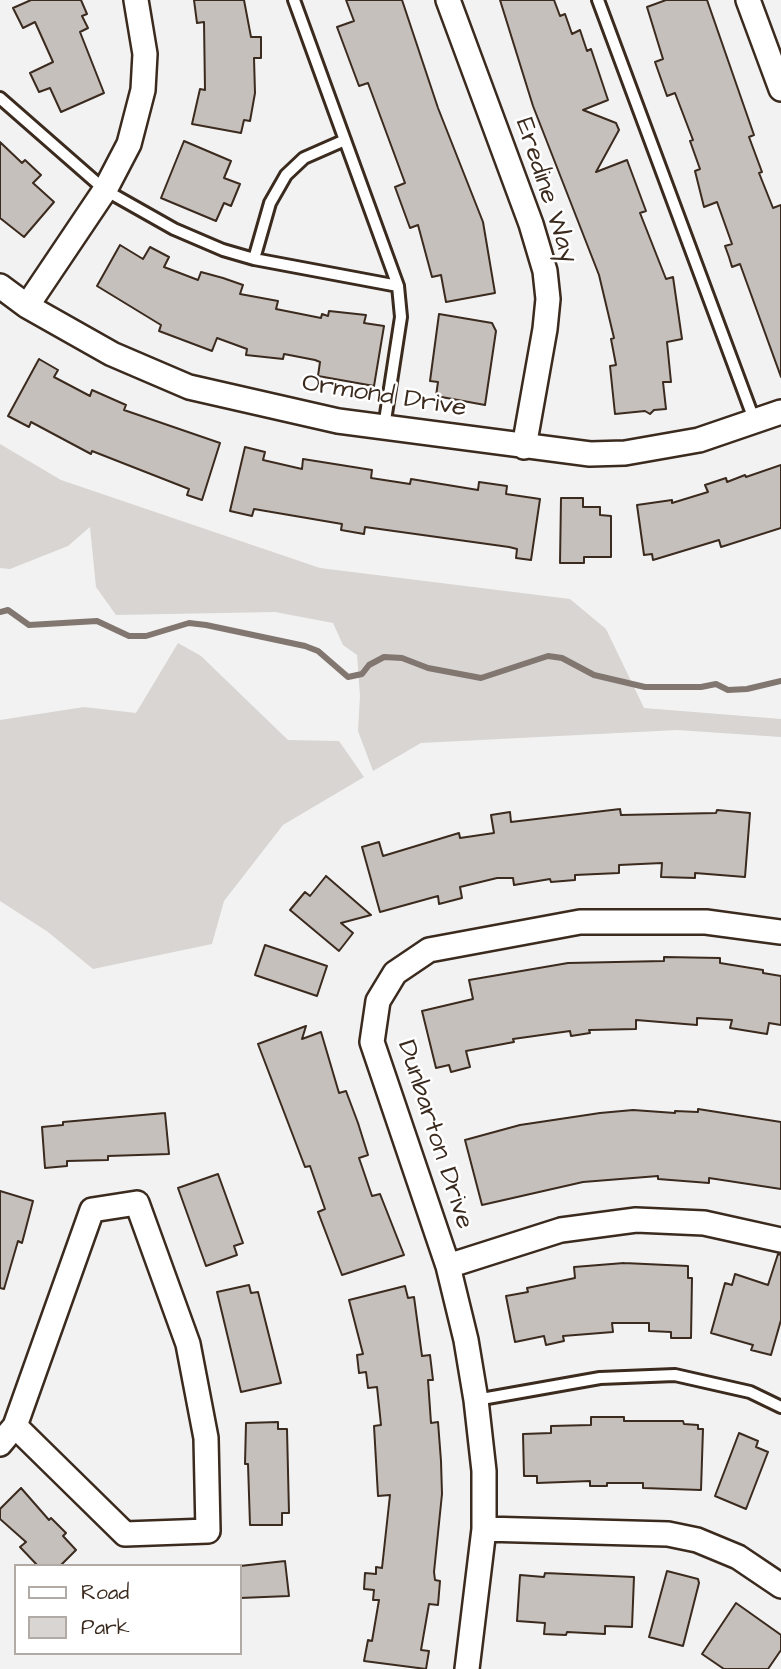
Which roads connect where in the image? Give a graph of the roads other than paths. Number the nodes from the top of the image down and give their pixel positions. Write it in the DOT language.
graph roads {
  1 [pos="136,0"];
  2 [pos="294,0"];
  3 [pos="448,0"];
  4 [pos="597,0"];
  5 [pos="748,0"];
  6 [pos="781,89"];
  7 [pos="0,98"];
  8 [pos="345,140"];
  9 [pos="105,190"];
  10 [pos="254,259"];
  11 [pos="0,286"];
  12 [pos="397,286"];
  13 [pos="27,306"];
  14 [pos="781,412"];
  15 [pos="755,422"];
  16 [pos="384,427"];
  17 [pos="524,447"];
  18 [pos="781,932"];
  19 [pos="781,1240"];
  20 [pos="448,1266"];
  21 [pos="476,1400"];
  22 [pos="781,1406"];
  23 [pos="15,1426"];
  24 [pos="0,1444"];
  25 [pos="484,1529"];
  26 [pos="781,1586"];
  27 [pos="467,1669"];
  1 -- 9 [label="street"];
  2 -- 8 [label="lane"];
  3 -- 17 [label="street, Eredine Way"];
  4 -- 15 [label="lane"];
  5 -- 6 [label="street"];
  7 -- 9 [label="lane"];
  8 -- 10 [label="lane"];
  8 -- 12 [label="lane"];
  9 -- 10 [label="lane"];
  9 -- 13 [label="street"];
  10 -- 12 [label="lane"];
  11 -- 13 [label="street, Ormond Drive"];
  12 -- 16 [label="lane"];
  13 -- 16 [label="street, Ormond Drive"];
  14 -- 15 [label="street, Ormond Drive"];
  15 -- 17 [label="street, Ormond Drive"];
  16 -- 17 [label="street, Ormond Drive"];
  18 -- 20 [label="street, Dunbarton Drive"];
  19 -- 20 [label="street"];
  20 -- 21 [label="street, Dunbarton Drive"];
  21 -- 22 [label="lane"];
  21 -- 25 [label="street, Dunbarton Drive"];
  23 -- 23 [label="street"];
  23 -- 24 [label="street"];
  25 -- 26 [label="street"];
  25 -- 27 [label="street, Dunbarton Drive"];
}
